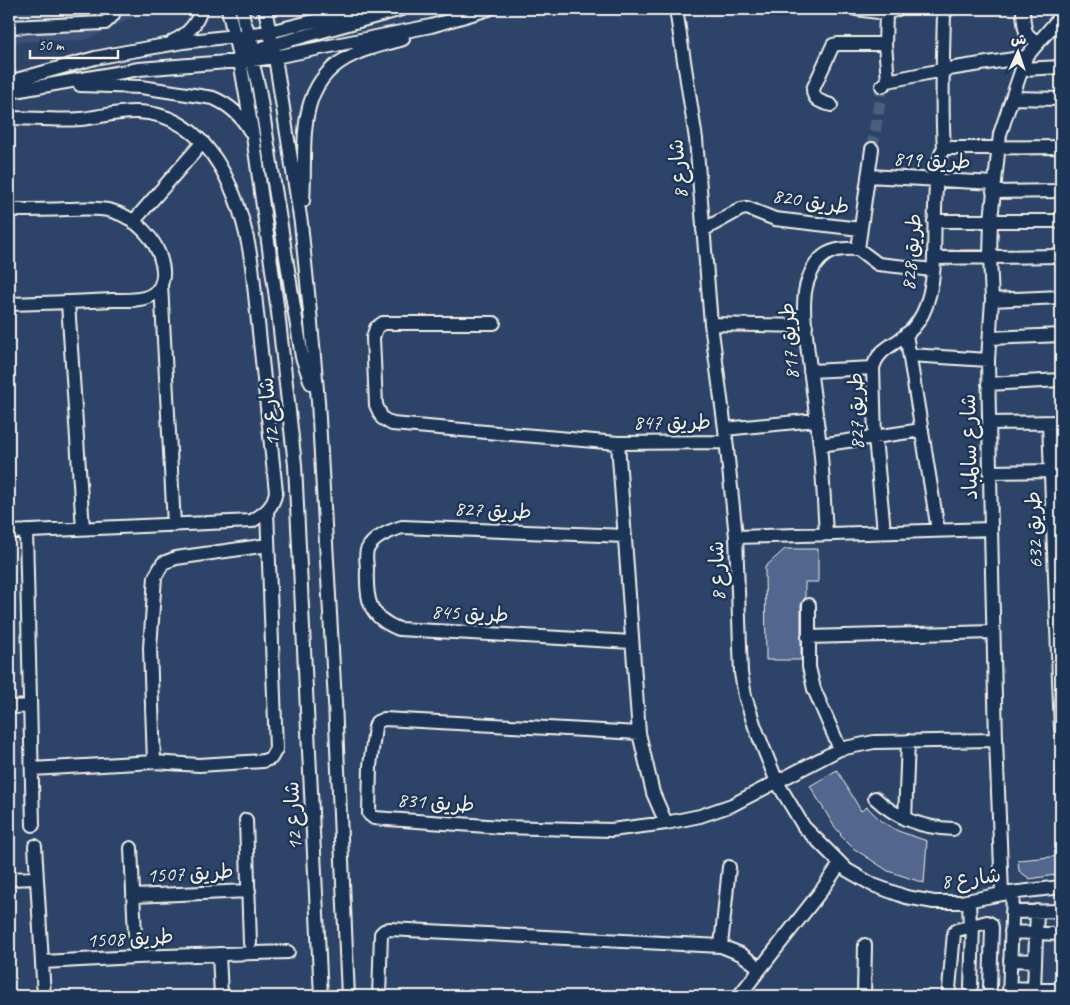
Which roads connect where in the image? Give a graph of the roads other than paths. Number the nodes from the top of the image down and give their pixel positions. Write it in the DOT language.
graph roads {
  1 [pos="114,9"];
  2 [pos="202,9"];
  3 [pos="228,9"];
  4 [pos="242,9"];
  5 [pos="265,9"];
  6 [pos="363,9"];
  7 [pos="402,9"];
  8 [pos="489,9"];
  9 [pos="670,9"];
  10 [pos="856,9"];
  11 [pos="949,9"];
  12 [pos="892,11"];
  13 [pos="1023,14"];
  14 [pos="677,15"];
  15 [pos="1061,16"];
  16 [pos="431,26"];
  17 [pos="9,27"];
  18 [pos="269,32"];
  19 [pos="249,34"];
  20 [pos="234,36"];
  21 [pos="1039,42"];
  22 [pos="885,44"];
  23 [pos="157,46"];
  24 [pos="274,51"];
  25 [pos="250,56"];
  26 [pos="1024,63"];
  27 [pos="1061,67"];
  28 [pos="942,70"];
  29 [pos="9,82"];
  30 [pos="48,86"];
  31 [pos="9,92"];
  32 [pos="1012,98"];
  33 [pos="1061,99"];
  34 [pos="831,105"];
  35 [pos="9,118"];
  36 [pos="253,136"];
  37 [pos="203,142"];
  38 [pos="1061,147"];
  39 [pos="944,148"];
  40 [pos="998,148"];
  41 [pos="872,149"];
  42 [pos="868,176"];
  43 [pos="937,181"];
  44 [pos="994,187"];
  45 [pos="1061,191"];
  46 [pos="9,210"];
  47 [pos="991,220"];
  48 [pos="934,221"];
  49 [pos="1061,221"];
  50 [pos="133,222"];
  51 [pos="301,223"];
  52 [pos="860,229"];
  53 [pos="703,230"];
  54 [pos="858,249"];
  55 [pos="1061,256"];
  56 [pos="990,257"];
  57 [pos="934,264"];
  58 [pos="161,284"];
  59 [pos="1061,297"];
  60 [pos="992,300"];
  61 [pos="68,303"];
  62 [pos="9,304"];
  63 [pos="494,323"];
  64 [pos="711,324"];
  65 [pos="806,326"];
  66 [pos="906,334"];
  67 [pos="1061,335"];
  68 [pos="990,338"];
  69 [pos="910,355"];
  70 [pos="988,360"];
  71 [pos="874,368"];
  72 [pos="810,371"];
  73 [pos="1061,380"];
  74 [pos="988,384"];
  75 [pos="318,401"];
  76 [pos="816,420"];
  77 [pos="989,423"];
  78 [pos="1055,423"];
  79 [pos="725,429"];
  80 [pos="922,430"];
  81 [pos="875,438"];
  82 [pos="726,442"];
  83 [pos="618,443"];
  84 [pos="820,445"];
  85 [pos="1051,471"];
  86 [pos="990,472"];
  87 [pos="267,511"];
  88 [pos="1057,522"];
  89 [pos="174,525"];
  90 [pos="83,529"];
  91 [pos="991,529"];
  92 [pos="938,530"];
  93 [pos="26,531"];
  94 [pos="884,531"];
  95 [pos="9,532"];
  96 [pos="826,533"];
  97 [pos="625,536"];
  98 [pos="736,537"];
  99 [pos="268,545"];
  100 [pos="367,551"];
  101 [pos="809,605"];
  102 [pos="993,632"];
  103 [pos="1060,635"];
  104 [pos="808,637"];
  105 [pos="632,642"];
  106 [pos="30,706"];
  107 [pos="9,707"];
  108 [pos="1061,730"];
  109 [pos="639,733"];
  110 [pos="996,740"];
  111 [pos="908,741"];
  112 [pos="840,749"];
  113 [pos="154,762"];
  114 [pos="32,769"];
  115 [pos="778,782"];
  116 [pos="875,798"];
  117 [pos="904,819"];
  118 [pos="246,820"];
  119 [pos="666,823"];
  120 [pos="33,825"];
  121 [pos="953,829"];
  122 [pos="35,846"];
  123 [pos="131,848"];
  124 [pos="840,864"];
  125 [pos="729,867"];
  126 [pos="36,878"];
  127 [pos="9,879"];
  128 [pos="1061,887"];
  129 [pos="249,891"];
  130 [pos="1007,894"];
  131 [pos="133,896"];
  132 [pos="969,901"];
  133 [pos="1061,911"];
  134 [pos="1012,912"];
  135 [pos="1036,912"];
  136 [pos="971,926"];
  137 [pos="1011,932"];
  138 [pos="1036,933"];
  139 [pos="1061,934"];
  140 [pos="250,943"];
  141 [pos="864,945"];
  142 [pos="721,946"];
  143 [pos="288,952"];
  144 [pos="219,954"];
  145 [pos="136,957"];
  146 [pos="1010,960"];
  147 [pos="1035,961"];
  148 [pos="42,962"];
  149 [pos="760,968"];
  150 [pos="971,987"];
  151 [pos="990,987"];
  152 [pos="1034,989"];
  153 [pos="949,990"];
  154 [pos="1061,990"];
  155 [pos="742,992"];
  156 [pos="1009,992"];
  157 [pos="44,996"];
  158 [pos="221,996"];
  159 [pos="321,996"];
  160 [pos="348,996"];
  161 [pos="379,996"];
  162 [pos="756,996"];
  163 [pos="864,996"];
  1 -- 17 [label="street"];
  2 -- 23 [label="street"];
  3 -- 20 [label="street"];
  4 -- 19 [label="street"];
  5 -- 18 [label="street"];
  6 -- 18 [label="street"];
  7 -- 24 [label="street"];
  8 -- 16 [label="street"];
  9 -- 14 [label="street, شارع 8"];
  10 -- 12 [label="street"];
  11 -- 28 [label="street, طريق 828"];
  12 -- 22 [label="street"];
  13 -- 21 [label="street"];
  14 -- 53 [label="street, شارع 8"];
  15 -- 21 [label="street, شارع سالمباد"];
  16 -- 24 [label="street"];
  16 -- 51 [label="street"];
  18 -- 19 [label="street"];
  18 -- 24 [label="street"];
  19 -- 20 [label="street"];
  19 -- 25 [label="street"];
  20 -- 23 [label="street"];
  20 -- 25 [label="street"];
  21 -- 26 [label="street, شارع سالمباد"];
  22 -- 28 [label="street"];
  22 -- 34 [label="street"];
  23 -- 29 [label="street"];
  24 -- 25 [label="street"];
  24 -- 51 [label="street"];
  25 -- 30 [label="street"];
  25 -- 36 [label="street, شارع 12"];
  25 -- 75 [label="street"];
  26 -- 27 [label="street"];
  26 -- 28 [label="street"];
  26 -- 32 [label="street, شارع سالمباد"];
  28 -- 39 [label="street, طريق 828"];
  30 -- 31 [label="street"];
  30 -- 36 [label="street"];
  32 -- 33 [label="street"];
  32 -- 40 [label="street, شارع سالمباد"];
  35 -- 37 [label="street"];
  36 -- 159 [label="street, شارع 12"];
  37 -- 50 [label="street"];
  37 -- 87 [label="street"];
  38 -- 40 [label="street"];
  39 -- 40 [label="street"];
  39 -- 43 [label="street, طريق 828"];
  40 -- 44 [label="street, شارع سالمباد"];
  41 -- 42 [label="street"];
  42 -- 43 [label="street, طريق 819"];
  42 -- 52 [label="street"];
  43 -- 44 [label="street, طريق 819"];
  43 -- 48 [label="street, طريق 828"];
  44 -- 45 [label="street, طريق 819"];
  44 -- 47 [label="street, شارع سالمباد"];
  46 -- 50 [label="street"];
  47 -- 48 [label="street"];
  47 -- 49 [label="street"];
  47 -- 56 [label="street, شارع سالمباد"];
  48 -- 57 [label="street, طريق 828"];
  50 -- 58 [label="street"];
  51 -- 75 [label="street"];
  52 -- 53 [label="street, طريق 820"];
  52 -- 54 [label="street"];
  53 -- 64 [label="street, شارع 8"];
  54 -- 57 [label="street"];
  54 -- 65 [label="street, طريق 817"];
  55 -- 56 [label="street"];
  56 -- 57 [label="street"];
  56 -- 60 [label="street, شارع سالمباد"];
  57 -- 66 [label="street, طريق 828"];
  58 -- 61 [label="street"];
  58 -- 89 [label="street"];
  59 -- 60 [label="street"];
  60 -- 68 [label="street, شارع سالمباد"];
  61 -- 62 [label="street"];
  61 -- 90 [label="street"];
  63 -- 83 [label="street, طريق 847"];
  64 -- 65 [label="street"];
  64 -- 79 [label="street, شارع 8"];
  65 -- 72 [label="street, طريق 817"];
  66 -- 69 [label="street"];
  66 -- 71 [label="street, طريق 827"];
  67 -- 68 [label="street"];
  68 -- 70 [label="street, شارع سالمباد"];
  69 -- 70 [label="street"];
  69 -- 80 [label="street"];
  70 -- 74 [label="street, شارع سالمباد"];
  71 -- 72 [label="street"];
  71 -- 81 [label="street, طريق 827"];
  72 -- 76 [label="street, طريق 817"];
  73 -- 74 [label="street"];
  74 -- 77 [label="street, شارع سالمباد"];
  75 -- 160 [label="street"];
  76 -- 79 [label="street"];
  76 -- 84 [label="street, طريق 817"];
  77 -- 78 [label="street"];
  77 -- 86 [label="street, شارع سالمباد"];
  78 -- 85 [label="street, طريق 632"];
  79 -- 82 [label="street, شارع 8"];
  80 -- 81 [label="street"];
  80 -- 92 [label="street"];
  81 -- 84 [label="street"];
  81 -- 94 [label="street, طريق 827"];
  82 -- 83 [label="street, طريق 847"];
  82 -- 98 [label="street, شارع 8"];
  83 -- 97 [label="street"];
  84 -- 96 [label="street, طريق 817"];
  85 -- 86 [label="street"];
  85 -- 88 [label="street, طريق 632"];
  86 -- 91 [label="street, شارع سالمباد"];
  87 -- 89 [label="street"];
  87 -- 99 [label="street"];
  88 -- 103 [label="street, طريق 632"];
  89 -- 90 [label="street"];
  90 -- 93 [label="street"];
  91 -- 92 [label="street"];
  91 -- 102 [label="street, شارع سالمباد"];
  92 -- 94 [label="street"];
  93 -- 95 [label="street"];
  93 -- 106 [label="street"];
  94 -- 96 [label="street"];
  96 -- 98 [label="street"];
  97 -- 100 [label="street, طريق 827"];
  97 -- 105 [label="street"];
  98 -- 115 [label="street, شارع 8"];
  99 -- 113 [label="street"];
  99 -- 113 [label="street"];
  100 -- 105 [label="street, طريق 845"];
  101 -- 104 [label="street"];
  102 -- 104 [label="street"];
  102 -- 110 [label="street, شارع سالمباد"];
  103 -- 108 [label="street, طريق 632"];
  104 -- 112 [label="street"];
  105 -- 109 [label="street"];
  106 -- 107 [label="street"];
  106 -- 114 [label="street"];
  109 -- 119 [label="street"];
  109 -- 119 [label="street, طريق 831"];
  110 -- 111 [label="street, طريق 831"];
  110 -- 130 [label="street, شارع سالمباد"];
  111 -- 112 [label="street, طريق 831"];
  111 -- 117 [label="street"];
  112 -- 115 [label="street, طريق 831"];
  113 -- 114 [label="street"];
  114 -- 120 [label="street"];
  115 -- 119 [label="street, طريق 831"];
  115 -- 124 [label="street, شارع 8"];
  116 -- 117 [label="street"];
  117 -- 121 [label="street"];
  118 -- 129 [label="street, طريق 1507"];
  122 -- 126 [label="street"];
  123 -- 131 [label="street, طريق 1507"];
  124 -- 132 [label="street, شارع 8"];
  124 -- 149 [label="street"];
  125 -- 142 [label="street"];
  126 -- 127 [label="street"];
  126 -- 148 [label="street"];
  128 -- 130 [label="street, شارع 8"];
  129 -- 131 [label="street, طريق 1507"];
  129 -- 140 [label="street, طريق 1507"];
  130 -- 132 [label="street, شارع 8"];
  130 -- 134 [label="street, شارع سالمباد"];
  131 -- 145 [label="street, طريق 1507"];
  132 -- 136 [label="street"];
  133 -- 135 [label="street"];
  134 -- 135 [label="street"];
  134 -- 137 [label="street, شارع سالمباد"];
  135 -- 138 [label="street"];
  136 -- 150 [label="street"];
  136 -- 151 [label="street"];
  136 -- 153 [label="street"];
  137 -- 138 [label="street"];
  137 -- 146 [label="street, شارع سالمباد"];
  138 -- 139 [label="street"];
  138 -- 147 [label="street"];
  141 -- 163 [label="street"];
  142 -- 149 [label="street"];
  142 -- 161 [label="street"];
  143 -- 144 [label="street, طريق 1508"];
  144 -- 145 [label="street, طريق 1508"];
  144 -- 158 [label="street"];
  145 -- 148 [label="street, طريق 1508"];
  146 -- 147 [label="street"];
  146 -- 156 [label="street, شارع سالمباد"];
  147 -- 152 [label="street"];
  148 -- 157 [label="street"];
  149 -- 155 [label="street"];
  152 -- 154 [label="street"];
  152 -- 156 [label="street"];
  155 -- 162 [label="street"];
}
